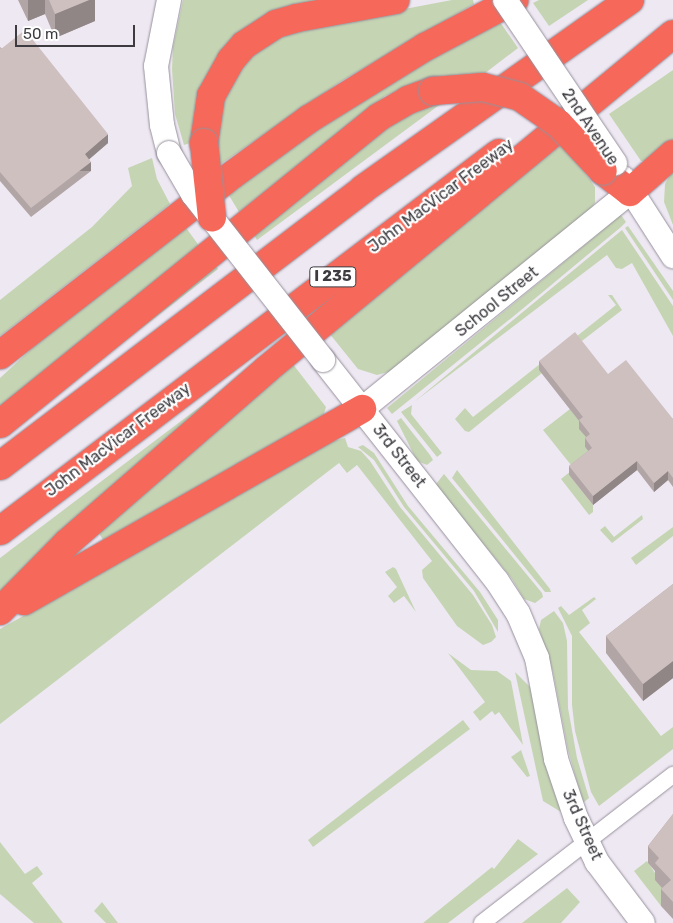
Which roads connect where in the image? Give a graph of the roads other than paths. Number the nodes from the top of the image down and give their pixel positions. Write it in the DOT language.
graph roads {
  1 [pos="169,0"];
  2 [pos="395,0"];
  3 [pos="505,0"];
  4 [pos="514,0"];
  5 [pos="630,0"];
  6 [pos="673,33"];
  7 [pos="673,154"];
  8 [pos="609,167"];
  9 [pos="630,192"];
  10 [pos="212,218"];
  11 [pos="673,256"];
  12 [pos="0,355"];
  13 [pos="362,410"];
  14 [pos="0,424"];
  15 [pos="0,466"];
  16 [pos="0,531"];
  17 [pos="0,611"];
  18 [pos="0,616"];
  19 [pos="673,775"];
  20 [pos="587,842"];
  21 [pos="482,923"];
  22 [pos="643,923"];
  1 -- 10 [label="main road, 3rd Street, bridge"];
  2 -- 10 [label="highway, bridge"];
  3 -- 8 [label="main road, 2nd Avenue, bridge"];
  4 -- 12 [label="highway"];
  5 -- 15 [label="highway"];
  6 -- 16 [label="highway, John MacVicar Freeway / I 235"];
  6 -- 17 [label="highway"];
  7 -- 9 [label="highway"];
  8 -- 9 [label="highway"];
  8 -- 14 [label="highway, bridge"];
  9 -- 11 [label="main road"];
  9 -- 13 [label="main road, School Street"];
  10 -- 13 [label="main road, 3rd Street, bridge"];
  13 -- 18 [label="highway"];
  13 -- 20 [label="main road, 3rd Street"];
  19 -- 20 [label="street"];
  20 -- 21 [label="street"];
  20 -- 22 [label="main road, 3rd Street"];
}
